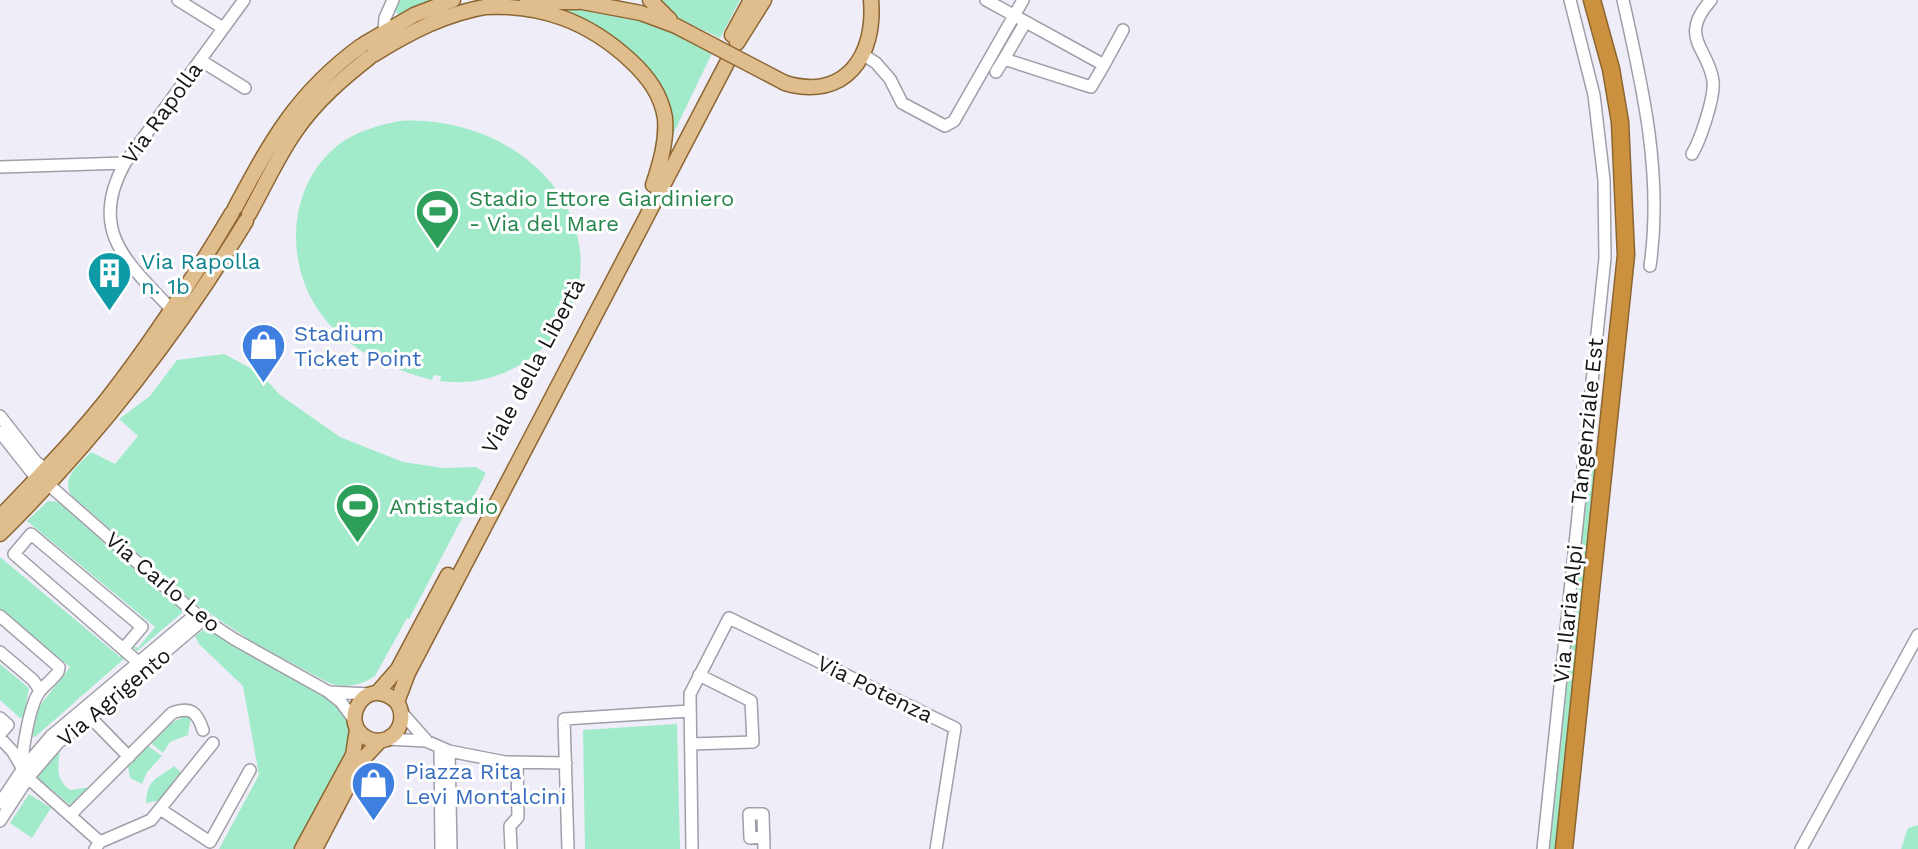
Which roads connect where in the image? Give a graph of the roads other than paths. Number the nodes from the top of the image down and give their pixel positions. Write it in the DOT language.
graph roads {
  1 [pos="178,0"];
  2 [pos="244,0"];
  3 [pos="393,0"];
  4 [pos="650,0"];
  5 [pos="749,0"];
  6 [pos="762,0"];
  7 [pos="860,0"];
  8 [pos="871,0"];
  9 [pos="986,0"];
  10 [pos="1023,0"];
  11 [pos="1570,0"];
  12 [pos="1592,0"];
  13 [pos="1601,0"];
  14 [pos="1623,0"];
  15 [pos="1711,0"];
  16 [pos="574,1"];
  17 [pos="452,5"];
  18 [pos="484,7"];
  19 [pos="1019,20"];
  20 [pos="676,26"];
  21 [pos="223,28"];
  22 [pos="1123,30"];
  23 [pos="384,31"];
  24 [pos="870,38"];
  25 [pos="367,50"];
  26 [pos="864,55"];
  27 [pos="1004,59"];
  28 [pos="200,60"];
  29 [pos="1104,65"];
  30 [pos="996,72"];
  31 [pos="245,88"];
  32 [pos="1692,154"];
  33 [pos="125,163"];
  34 [pos="0,167"];
  35 [pos="653,185"];
  36 [pos="1650,266"];
  37 [pos="177,315"];
  38 [pos="0,416"];
  39 [pos="0,432"];
  40 [pos="44,478"];
  41 [pos="0,517"];
  42 [pos="0,534"];
  43 [pos="0,616"];
  44 [pos="200,616"];
  45 [pos="1918,635"];
  46 [pos="124,648"];
  47 [pos="0,652"];
  48 [pos="143,665"];
  49 [pos="699,675"];
  50 [pos="40,690"];
  51 [pos="327,691"];
  52 [pos="373,694"];
  53 [pos="400,708"];
  54 [pos="689,711"];
  55 [pos="89,716"];
  56 [pos="0,718"];
  57 [pos="356,725"];
  58 [pos="203,730"];
  59 [pos="0,736"];
  60 [pos="384,740"];
  61 [pos="426,741"];
  62 [pos="213,743"];
  63 [pos="691,744"];
  64 [pos="445,749"];
  65 [pos="129,757"];
  66 [pos="517,762"];
  67 [pos="566,763"];
  68 [pos="250,770"];
  69 [pos="25,774"];
  70 [pos="0,803"];
  71 [pos="160,809"];
  72 [pos="70,815"];
  73 [pos="0,821"];
  74 [pos="97,845"];
  75 [pos="302,849"];
  76 [pos="315,849"];
  77 [pos="441,849"];
  78 [pos="451,849"];
  79 [pos="511,849"];
  80 [pos="568,849"];
  81 [pos="692,849"];
  82 [pos="936,849"];
  83 [pos="1543,849"];
  84 [pos="1564,849"];
  85 [pos="1574,849"];
  86 [pos="1801,849"];
  1 -- 21 [label="street"];
  2 -- 21 [label="street, Via Rapolla"];
  3 -- 23 [label="street"];
  4 -- 20 [label="main road"];
  5 -- 6 [label="main road"];
  7 -- 24 [label="main road"];
  8 -- 24 [label="main road"];
  9 -- 19 [label="street"];
  10 -- 19 [label="street"];
  11 -- 83 [label="street, Via Ilaria Alpi"];
  12 -- 84 [label="highway, Tangenziale Est"];
  13 -- 85 [label="highway, Tangenziale Est"];
  14 -- 36 [label="street"];
  15 -- 32 [label="street"];
  16 -- 18 [label="main road"];
  16 -- 20 [label="main road"];
  17 -- 18 [label="main road"];
  17 -- 23 [label="main road"];
  17 -- 25 [label="main road"];
  18 -- 35 [label="main road"];
  19 -- 26 [label="street"];
  19 -- 27 [label="street"];
  19 -- 29 [label="street"];
  20 -- 26 [label="main road, bridge"];
  21 -- 28 [label="street, Via Rapolla"];
  22 -- 29 [label="street"];
  23 -- 25 [label="main road"];
  24 -- 26 [label="main road"];
  25 -- 37 [label="main road"];
  27 -- 29 [label="street"];
  27 -- 30 [label="street"];
  28 -- 31 [label="street"];
  28 -- 33 [label="street, Via Rapolla"];
  33 -- 34 [label="street"];
  33 -- 37 [label="street, Via Rapolla"];
  35 -- 52 [label="main road, Viale della Libertà"];
  35 -- 53 [label="main road, Viale della Libertà"];
  37 -- 40 [label="main road"];
  38 -- 40 [label="street"];
  39 -- 40 [label="street"];
  40 -- 41 [label="main road"];
  40 -- 42 [label="main road"];
  40 -- 44 [label="street, Via Carlo Leo"];
  43 -- 50 [label="street"];
  44 -- 48 [label="street, Via Agrigento"];
  44 -- 51 [label="street, Via Carlo Leo"];
  45 -- 86 [label="street"];
  46 -- 46 [label="street"];
  46 -- 48 [label="street"];
  47 -- 50 [label="street"];
  48 -- 55 [label="street, Via Agrigento"];
  48 -- 69 [label="street, Via Agrigento"];
  49 -- 54 [label="street"];
  49 -- 63 [label="street"];
  49 -- 82 [label="street, Via Potenza"];
  50 -- 69 [label="street"];
  51 -- 52 [label="street, Via Carlo Leo"];
  51 -- 57 [label="street, Via Carlo Leo"];
  52 -- 53 [label="main road"];
  52 -- 57 [label="main road, Viale della Libertà"];
  53 -- 60 [label="main road, Viale della Libertà"];
  53 -- 61 [label="street"];
  54 -- 63 [label="street"];
  54 -- 67 [label="street"];
  55 -- 65 [label="street"];
  55 -- 69 [label="street, Via Agrigento"];
  56 -- 59 [label="street"];
  57 -- 60 [label="main road"];
  57 -- 75 [label="main road, Viale della Libertà"];
  58 -- 65 [label="street"];
  59 -- 69 [label="street"];
  60 -- 61 [label="street"];
  60 -- 76 [label="main road, Viale della Libertà"];
  61 -- 64 [label="street"];
  62 -- 71 [label="street"];
  63 -- 81 [label="street"];
  64 -- 66 [label="street"];
  64 -- 77 [label="street"];
  64 -- 78 [label="street"];
  65 -- 72 [label="street"];
  66 -- 67 [label="street"];
  66 -- 79 [label="street"];
  67 -- 80 [label="street"];
  68 -- 71 [label="street"];
  69 -- 70 [label="street, Via Agrigento"];
  69 -- 72 [label="street"];
  69 -- 73 [label="street, Via Agrigento"];
  71 -- 74 [label="street"];
  72 -- 74 [label="street"];
}
